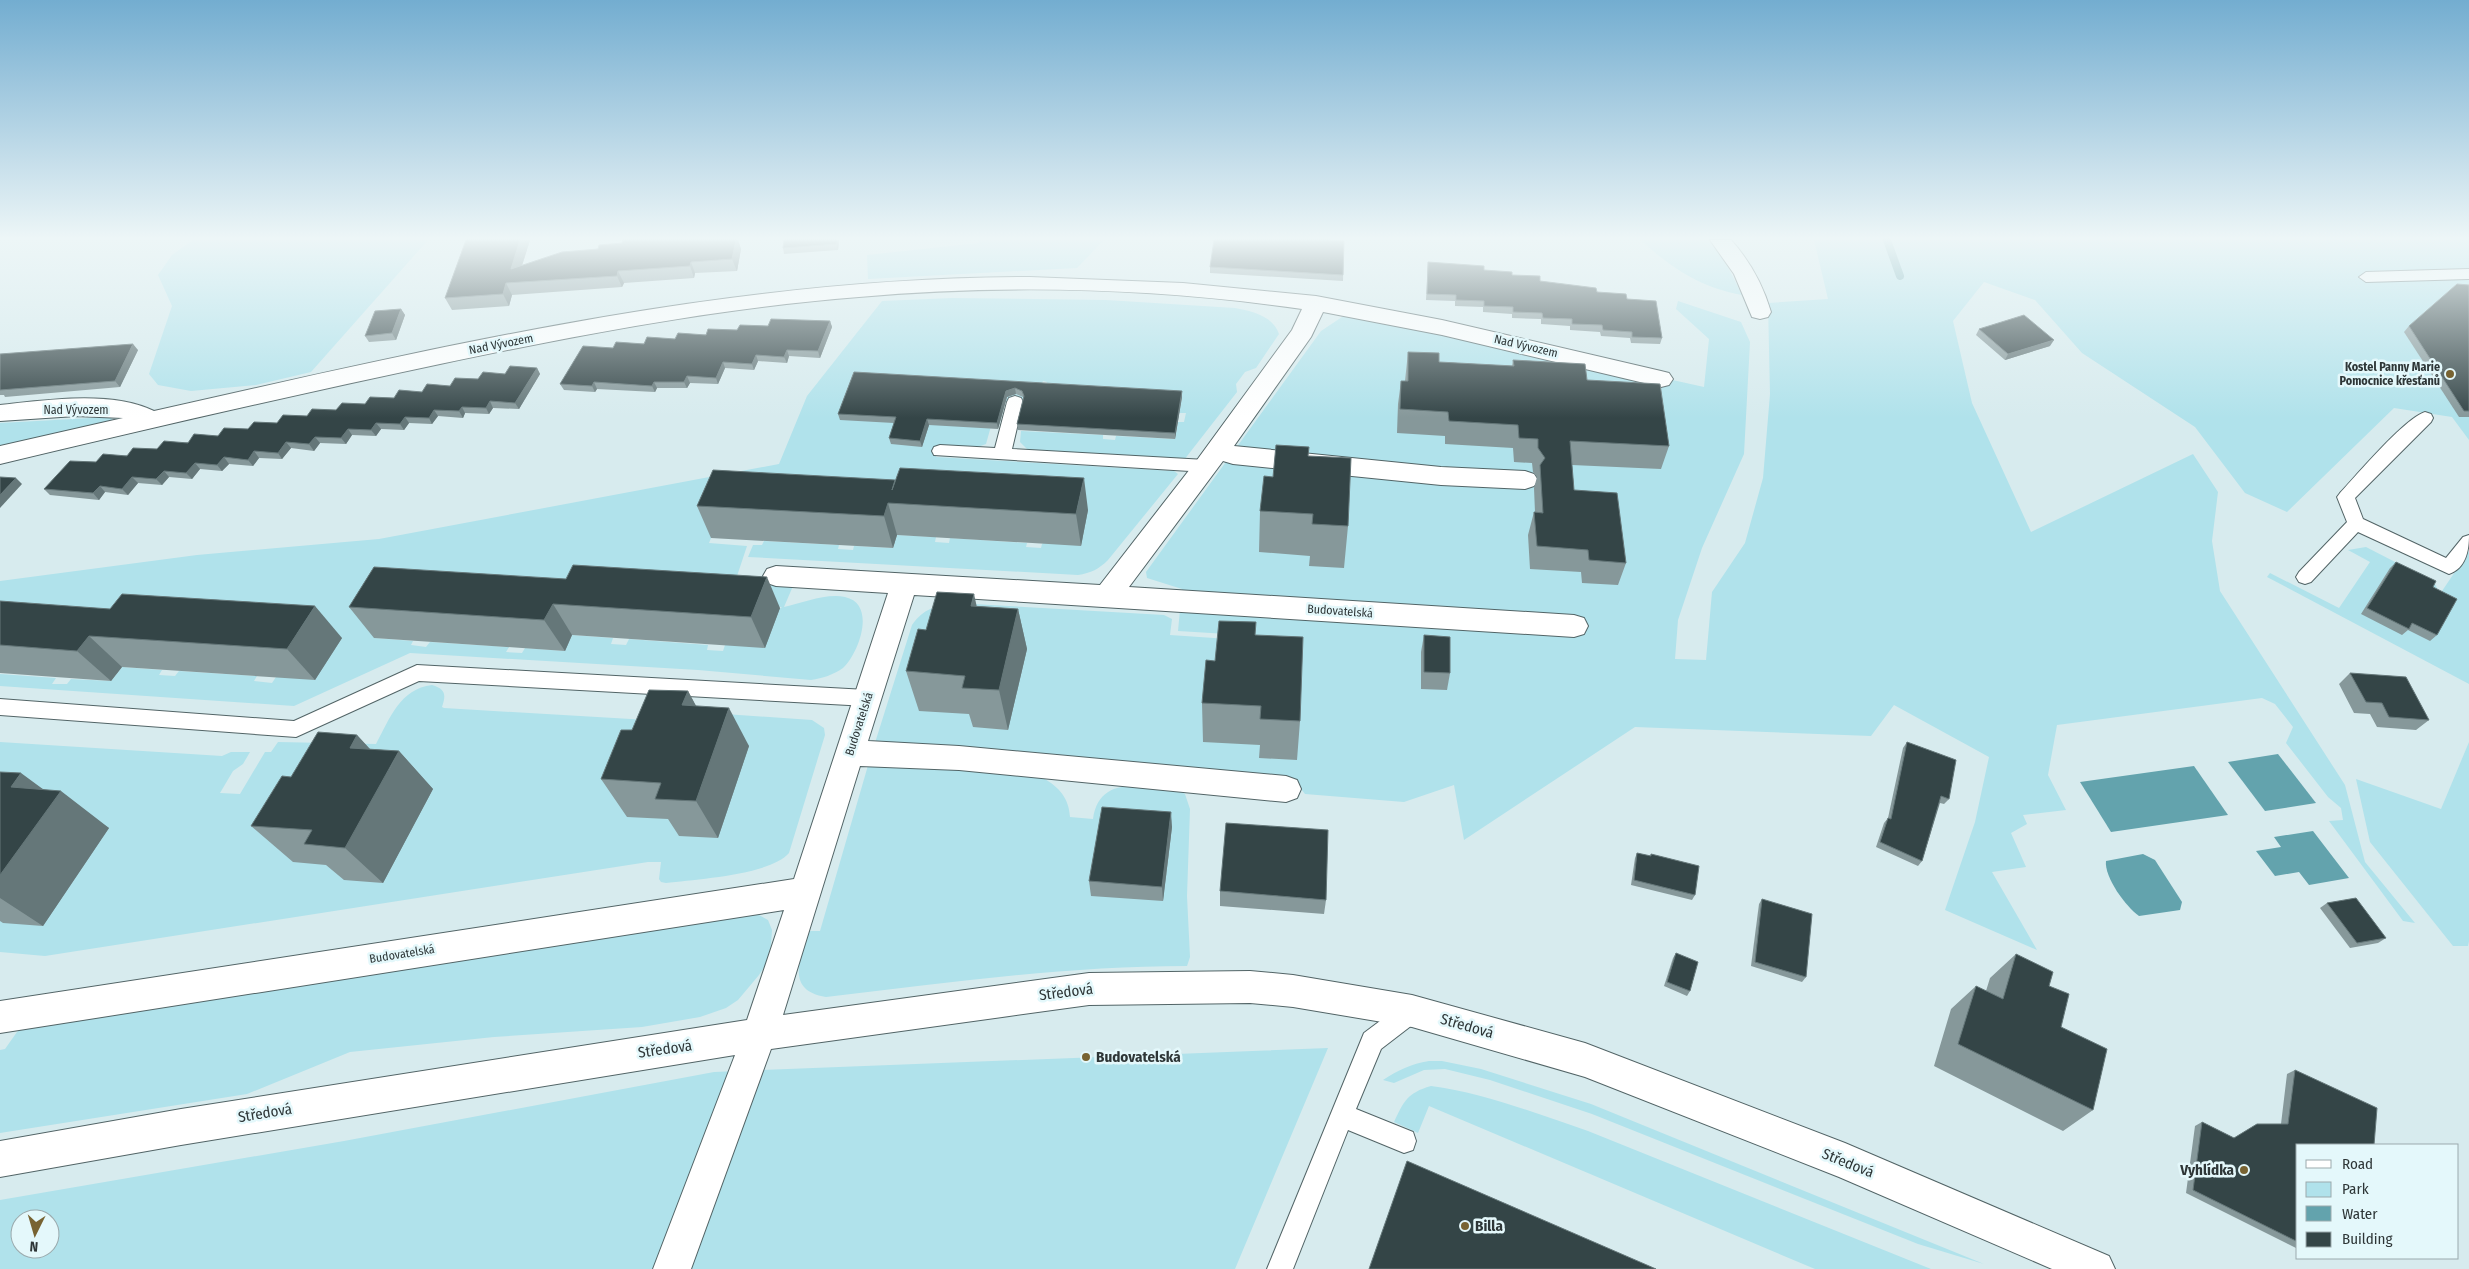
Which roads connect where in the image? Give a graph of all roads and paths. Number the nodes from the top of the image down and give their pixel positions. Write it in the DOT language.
graph roads {
  1 [pos="768,299"];
  2 [pos="1277,299"];
  3 [pos="1756,299"];
  4 [pos="1316,303"];
  5 [pos="1760,312"];
  6 [pos="1661,379"];
  7 [pos="1016,402"];
  8 [pos="0,413"];
  9 [pos="2425,418"];
  10 [pos="145,422"];
  11 [pos="940,452"];
  12 [pos="0,455"];
  13 [pos="1002,455"];
  14 [pos="1212,458"];
  15 [pos="1524,480"];
  16 [pos="2356,524"];
  17 [pos="2469,542"];
  18 [pos="776,576"];
  19 [pos="2305,577"];
  20 [pos="904,584"];
  21 [pos="1107,596"];
  22 [pos="1574,626"];
  23 [pos="867,698"];
  24 [pos="0,707"];
  25 [pos="849,753"];
  26 [pos="1286,789"];
  27 [pos="804,892"];
  28 [pos="1412,1011"];
  29 [pos="0,1016"];
  30 [pos="759,1036"];
  31 [pos="1341,1115"];
  32 [pos="1404,1140"];
  33 [pos="0,1159"];
  34 [pos="672,1269"];
  35 [pos="1280,1269"];
  36 [pos="2096,1269"];
  1 -- 10 [label="street, Nad Vývozem"];
  2 -- 4 [label="street, Nad Vývozem"];
  3 -- 5 [label="street"];
  4 -- 6 [label="street, Nad Vývozem"];
  4 -- 14 [label="street"];
  7 -- 13 [label="lane"];
  8 -- 10 [label="street, Nad Vývozem"];
  9 -- 16 [label="lane"];
  10 -- 12 [label="street, Nad Vývozem"];
  11 -- 13 [label="lane"];
  13 -- 14 [label="lane"];
  14 -- 15 [label="street"];
  14 -- 21 [label="street"];
  16 -- 17 [label="lane"];
  16 -- 19 [label="lane"];
  18 -- 20 [label="street, Budovatelská"];
  20 -- 21 [label="street, Budovatelská"];
  20 -- 23 [label="street, Budovatelská"];
  21 -- 22 [label="street, Budovatelská"];
  23 -- 24 [label="lane"];
  23 -- 25 [label="street, Budovatelská"];
  25 -- 26 [label="street"];
  25 -- 27 [label="street, Budovatelská"];
  27 -- 29 [label="street, Budovatelská"];
  27 -- 30 [label="street, Budovatelská"];
  28 -- 30 [label="street, Středová"];
  28 -- 31 [label="lane"];
  28 -- 36 [label="street, Středová"];
  30 -- 33 [label="street, Středová"];
  30 -- 34 [label="street, Budovatelská"];
  31 -- 32 [label="lane"];
  31 -- 35 [label="lane"];
}
